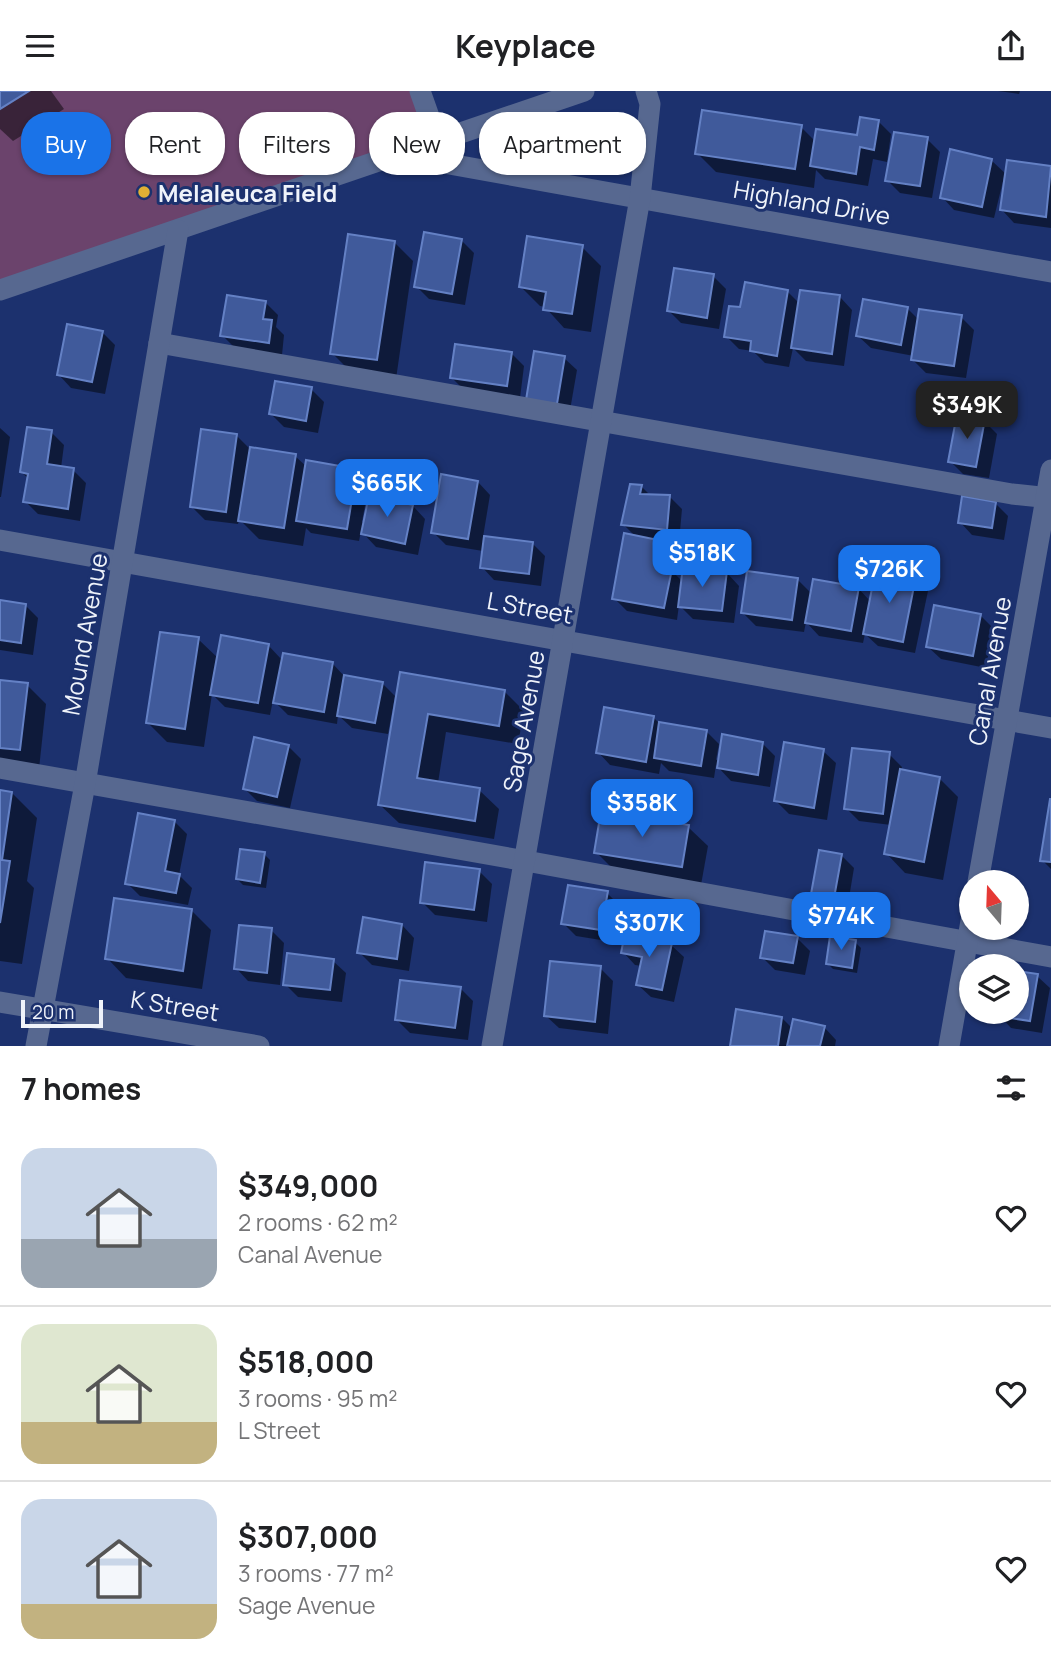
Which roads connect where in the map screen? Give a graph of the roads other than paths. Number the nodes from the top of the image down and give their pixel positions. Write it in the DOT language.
graph roads {
  1 [pos="420,91"];
  2 [pos="584,91"];
  3 [pos="646,91"];
  4 [pos="427,112"];
  5 [pos="465,133"];
  6 [pos="369,165"];
  7 [pos="465,167"];
  8 [pos="640,198"];
  9 [pos="178,230"];
  10 [pos="1051,272"];
  11 [pos="0,290"];
  12 [pos="159,343"];
  13 [pos="602,421"];
  14 [pos="1051,470"];
  15 [pos="1049,498"];
  16 [pos="0,540"];
  17 [pos="123,561"];
  18 [pos="564,639"];
  19 [pos="1007,720"];
  20 [pos="1051,728"];
  21 [pos="0,768"];
  22 [pos="85,785"];
  23 [pos="526,861"];
  24 [pos="980,870"];
  25 [pos="968,940"];
  26 [pos="967,943"];
  27 [pos="1051,957"];
  28 [pos="0,1002"];
  29 [pos="41,1009"];
  30 [pos="36,1046"];
  31 [pos="259,1046"];
  32 [pos="492,1046"];
  33 [pos="949,1046"];
  1 -- 4 [label="street"];
  2 -- 5 [label="street"];
  3 -- 8 [label="street, Sage Avenue"];
  6 -- 9 [label="street"];
  7 -- 8 [label="street, Highland Drive"];
  8 -- 10 [label="street, Highland Drive"];
  8 -- 13 [label="street, Sage Avenue"];
  9 -- 11 [label="street"];
  9 -- 12 [label="street, Mound Avenue"];
  12 -- 13 [label="street"];
  12 -- 17 [label="street, Mound Avenue"];
  13 -- 15 [label="street"];
  13 -- 18 [label="street, Sage Avenue"];
  14 -- 15 [label="street, Canal Avenue"];
  15 -- 19 [label="street, Canal Avenue"];
  16 -- 17 [label="street, L Street"];
  17 -- 18 [label="street, L Street"];
  17 -- 22 [label="street, Mound Avenue"];
  18 -- 19 [label="street, L Street"];
  18 -- 23 [label="street, Sage Avenue"];
  19 -- 20 [label="street, L Street"];
  19 -- 24 [label="street, Canal Avenue"];
  21 -- 22 [label="street"];
  22 -- 23 [label="street"];
  22 -- 29 [label="street, Mound Avenue"];
  23 -- 26 [label="street"];
  23 -- 32 [label="street, Sage Avenue"];
  25 -- 26 [label="street"];
  26 -- 27 [label="street"];
  26 -- 33 [label="street"];
  28 -- 29 [label="street, K Street"];
  29 -- 30 [label="street, Mound Avenue"];
  29 -- 31 [label="street, K Street"];
}
